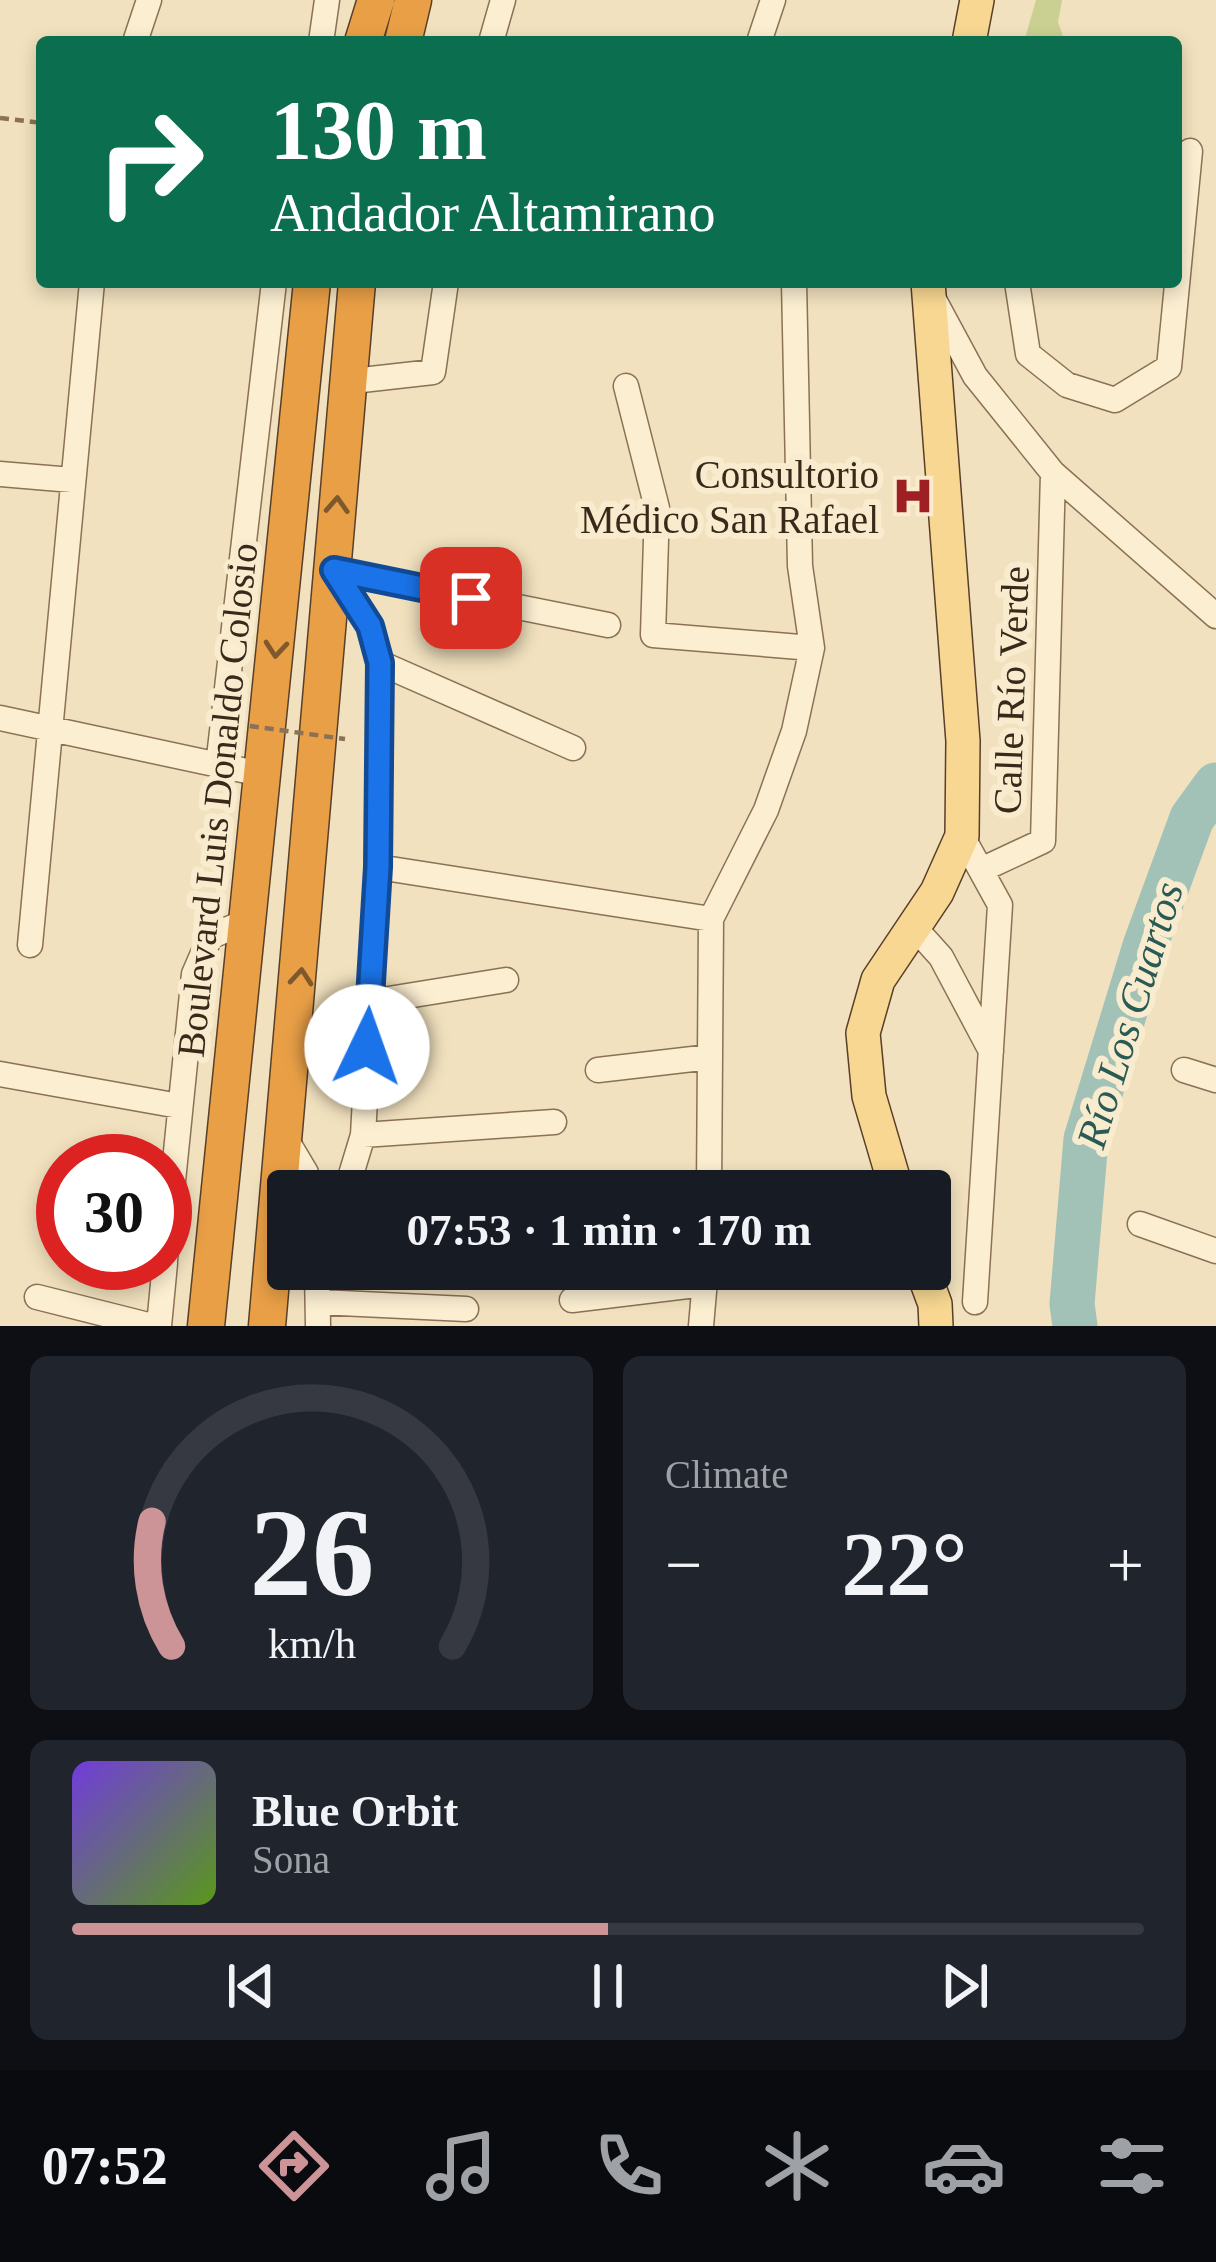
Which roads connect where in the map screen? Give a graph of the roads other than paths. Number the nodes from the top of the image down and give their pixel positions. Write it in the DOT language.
graph roads {
  1 [pos="149,0"];
  2 [pos="327,0"];
  3 [pos="376,0"];
  4 [pos="413,0"];
  5 [pos="503,0"];
  6 [pos="773,0"];
  7 [pos="977,0"];
  8 [pos="137,36"];
  9 [pos="322,36"];
  10 [pos="365,36"];
  11 [pos="404,36"];
  12 [pos="493,36"];
  13 [pos="761,36"];
  14 [pos="969,36"];
  15 [pos="1190,151"];
  16 [pos="1182,234"];
  17 [pos="91,288"];
  18 [pos="356,288"];
  19 [pos="445,288"];
  20 [pos="794,288"];
  21 [pos="928,288"];
  22 [pos="930,288"];
  23 [pos="1019,288"];
  24 [pos="1177,288"];
  25 [pos="297,302"];
  26 [pos="344,382"];
  27 [pos="626,386"];
  28 [pos="1053,473"];
  29 [pos="0,474"];
  30 [pos="73,480"];
  31 [pos="334,570"];
  32 [pos="1213,605"];
  33 [pos="608,625"];
  34 [pos="812,648"];
  35 [pos="380,663"];
  36 [pos="0,718"];
  37 [pos="50,727"];
  38 [pos="572,748"];
  39 [pos="218,766"];
  40 [pos="265,775"];
  41 [pos="962,836"];
  42 [pos="378,867"];
  43 [pos="981,870"];
  44 [pos="251,919"];
  45 [pos="711,919"];
  46 [pos="914,927"];
  47 [pos="31,945"];
  48 [pos="506,980"];
  49 [pos="370,1002"];
  50 [pos="236,1023"];
  51 [pos="296,1028"];
  52 [pos="991,1051"];
  53 [pos="710,1058"];
  54 [pos="598,1070"];
  55 [pos="1184,1070"];
  56 [pos="0,1073"];
  57 [pos="1216,1079"];
  58 [pos="179,1106"];
  59 [pos="554,1122"];
  60 [pos="176,1134"];
  61 [pos="363,1135"];
  62 [pos="286,1141"];
  63 [pos="304,1170"];
  64 [pos="352,1170"];
  65 [pos="709,1170"];
  66 [pos="891,1170"];
  67 [pos="1140,1224"];
  68 [pos="1216,1251"];
  69 [pos="161,1290"];
  70 [pos="627,1290"];
  71 [pos="704,1290"];
  72 [pos="930,1290"];
  73 [pos="37,1297"];
  74 [pos="572,1300"];
  75 [pos="975,1302"];
  76 [pos="466,1309"];
  77 [pos="318,1314"];
  78 [pos="156,1326"];
  79 [pos="206,1326"];
  80 [pos="219,1326"];
  81 [pos="254,1326"];
  82 [pos="267,1326"];
  83 [pos="701,1326"];
  84 [pos="936,1326"];
  1 -- 8 [label="street"];
  2 -- 9 [label="street"];
  3 -- 10 [label="highway"];
  4 -- 11 [label="highway"];
  5 -- 12 [label="street"];
  6 -- 13 [label="street"];
  7 -- 14 [label="main road"];
  15 -- 16 [label="street"];
  17 -- 30 [label="street"];
  18 -- 26 [label="highway"];
  19 -- 26 [label="street"];
  20 -- 34 [label="street"];
  21 -- 41 [label="main road"];
  22 -- 28 [label="street"];
  23 -- 24 [label="street"];
  25 -- 39 [label="street"];
  25 -- 40 [label="highway, Boulevard Luis Donaldo Colosio, one-way"];
  31 -- 26 [label="highway, one-way"];
  27 -- 34 [label="street"];
  28 -- 32 [label="street"];
  28 -- 43 [label="street, Calle Río Verde"];
  29 -- 30 [label="street"];
  30 -- 37 [label="street"];
  31 -- 33 [label="street"];
  31 -- 35 [label="street"];
  51 -- 31 [label="highway, one-way"];
  34 -- 45 [label="street"];
  35 -- 38 [label="street"];
  35 -- 42 [label="street"];
  36 -- 37 [label="street"];
  37 -- 39 [label="street"];
  37 -- 47 [label="street"];
  39 -- 40 [label="street"];
  40 -- 44 [label="highway, Boulevard Luis Donaldo Colosio"];
  41 -- 43 [label="street"];
  41 -- 46 [label="main road"];
  42 -- 45 [label="street"];
  42 -- 49 [label="street"];
  43 -- 52 [label="street"];
  44 -- 50 [label="highway, Boulevard Luis Donaldo Colosio"];
  44 -- 58 [label="street"];
  45 -- 53 [label="street"];
  46 -- 52 [label="street"];
  46 -- 66 [label="main road"];
  48 -- 49 [label="street"];
  49 -- 61 [label="street"];
  50 -- 51 [label="highway"];
  50 -- 79 [label="highway, Boulevard Luis Donaldo Colosio"];
  51 -- 62 [label="highway"];
  52 -- 75 [label="street"];
  53 -- 54 [label="street"];
  53 -- 65 [label="street"];
  55 -- 57 [label="street"];
  56 -- 58 [label="street"];
  58 -- 60 [label="street"];
  59 -- 61 [label="street"];
  61 -- 64 [label="street"];
  62 -- 63 [label="street"];
  62 -- 82 [label="highway"];
  67 -- 68 [label="street"];
  69 -- 78 [label="street"];
  70 -- 74 [label="street"];
  71 -- 83 [label="street"];
  72 -- 84 [label="main road"];
  73 -- 78 [label="street"];
  76 -- 77 [label="street"];
  80 -- 81 [label="highway"];
}
